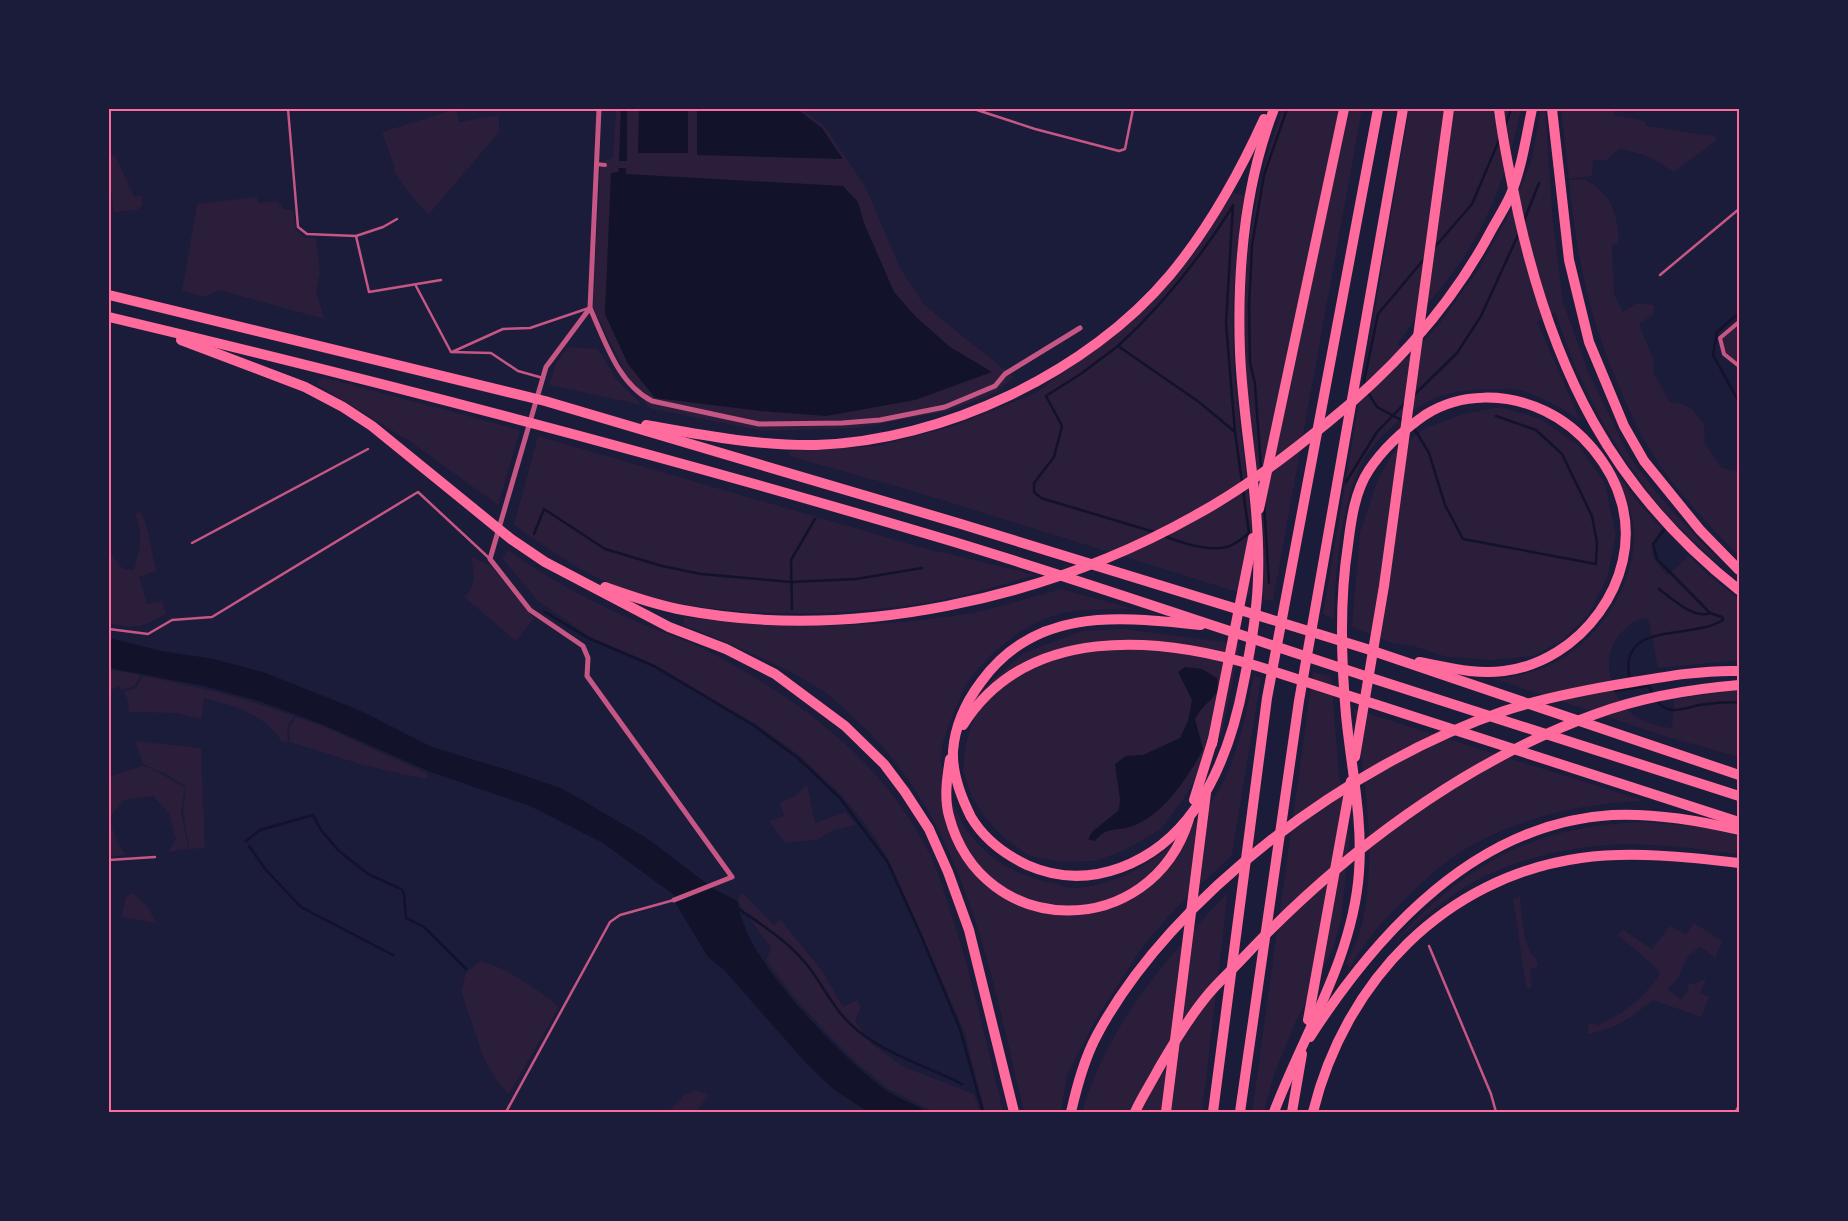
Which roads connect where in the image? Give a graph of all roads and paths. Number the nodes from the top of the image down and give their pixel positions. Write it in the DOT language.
graph roads {
  1 [pos="288,109"];
  2 [pos="599,109"];
  3 [pos="974,109"];
  4 [pos="1133,109"];
  5 [pos="1269,109"];
  6 [pos="1274,109"];
  7 [pos="1344,109"];
  8 [pos="1378,109"];
  9 [pos="1403,109"];
  10 [pos="1449,109"];
  11 [pos="1499,109"];
  12 [pos="1532,109"];
  13 [pos="1552,109"];
  14 [pos="596,164"];
  15 [pos="605,165"];
  16 [pos="1739,209"];
  17 [pos="397,219"];
  18 [pos="356,236"];
  19 [pos="1660,275"];
  20 [pos="441,280"];
  21 [pos="416,286"];
  22 [pos="109,295"];
  23 [pos="590,308"];
  24 [pos="109,317"];
  25 [pos="1739,322"];
  26 [pos="1080,328"];
  27 [pos="192,340"];
  28 [pos="451,352"];
  29 [pos="1739,366"];
  30 [pos="544,378"];
  31 [pos="599,417"];
  32 [pos="368,449"];
  33 [pos="192,543"];
  34 [pos="490,559"];
  35 [pos="1739,570"];
  36 [pos="575,577"];
  37 [pos="1739,590"];
  38 [pos="1222,627"];
  39 [pos="109,629"];
  40 [pos="1386,656"];
  41 [pos="1739,671"];
  42 [pos="1739,685"];
  43 [pos="1213,739"];
  44 [pos="1739,775"];
  45 [pos="1739,796"];
  46 [pos="1739,822"];
  47 [pos="1739,830"];
  48 [pos="155,857"];
  49 [pos="109,860"];
  50 [pos="1739,863"];
  51 [pos="674,900"];
  52 [pos="1429,946"];
  53 [pos="1286,1080"];
  54 [pos="1739,1108"];
  55 [pos="1213,1111"];
  56 [pos="1241,1111"];
  57 [pos="506,1112"];
  58 [pos="1014,1112"];
  59 [pos="1070,1112"];
  60 [pos="1136,1112"];
  61 [pos="1166,1112"];
  62 [pos="1274,1112"];
  63 [pos="1292,1112"];
  64 [pos="1313,1112"];
  65 [pos="1496,1112"];
  66 [pos="1737,1112"];
  1 -- 18 [label="lane"];
  2 -- 14 [label="street"];
  3 -- 4 [label="lane"];
  5 -- 31 [label="highway"];
  6 -- 38 [label="highway"];
  7 -- 43 [label="highway"];
  8 -- 55 [label="highway"];
  9 -- 56 [label="highway"];
  10 -- 63 [label="highway"];
  11 -- 37 [label="highway"];
  12 -- 36 [label="highway"];
  13 -- 35 [label="highway"];
  14 -- 15 [label="street"];
  14 -- 23 [label="street"];
  16 -- 19 [label="lane"];
  17 -- 18 [label="lane"];
  18 -- 21 [label="lane"];
  20 -- 21 [label="lane"];
  21 -- 28 [label="lane"];
  22 -- 31 [label="highway"];
  23 -- 26 [label="street"];
  23 -- 28 [label="lane"];
  23 -- 30 [label="street"];
  24 -- 27 [label="highway"];
  25 -- 29 [label="street"];
  27 -- 36 [label="highway"];
  27 -- 38 [label="highway"];
  28 -- 30 [label="lane"];
  30 -- 34 [label="street"];
  31 -- 40 [label="highway"];
  32 -- 33 [label="lane"];
  34 -- 39 [label="lane"];
  34 -- 51 [label="street"];
  36 -- 58 [label="highway"];
  38 -- 45 [label="highway"];
  40 -- 44 [label="highway"];
  40 -- 53 [label="highway"];
  41 -- 59 [label="highway"];
  42 -- 60 [label="highway"];
  43 -- 46 [label="highway"];
  43 -- 61 [label="highway"];
  47 -- 53 [label="highway"];
  48 -- 49 [label="lane"];
  50 -- 64 [label="highway"];
  51 -- 57 [label="lane"];
  52 -- 65 [label="lane"];
  53 -- 62 [label="highway"];
  54 -- 66 [label="street"];
}
